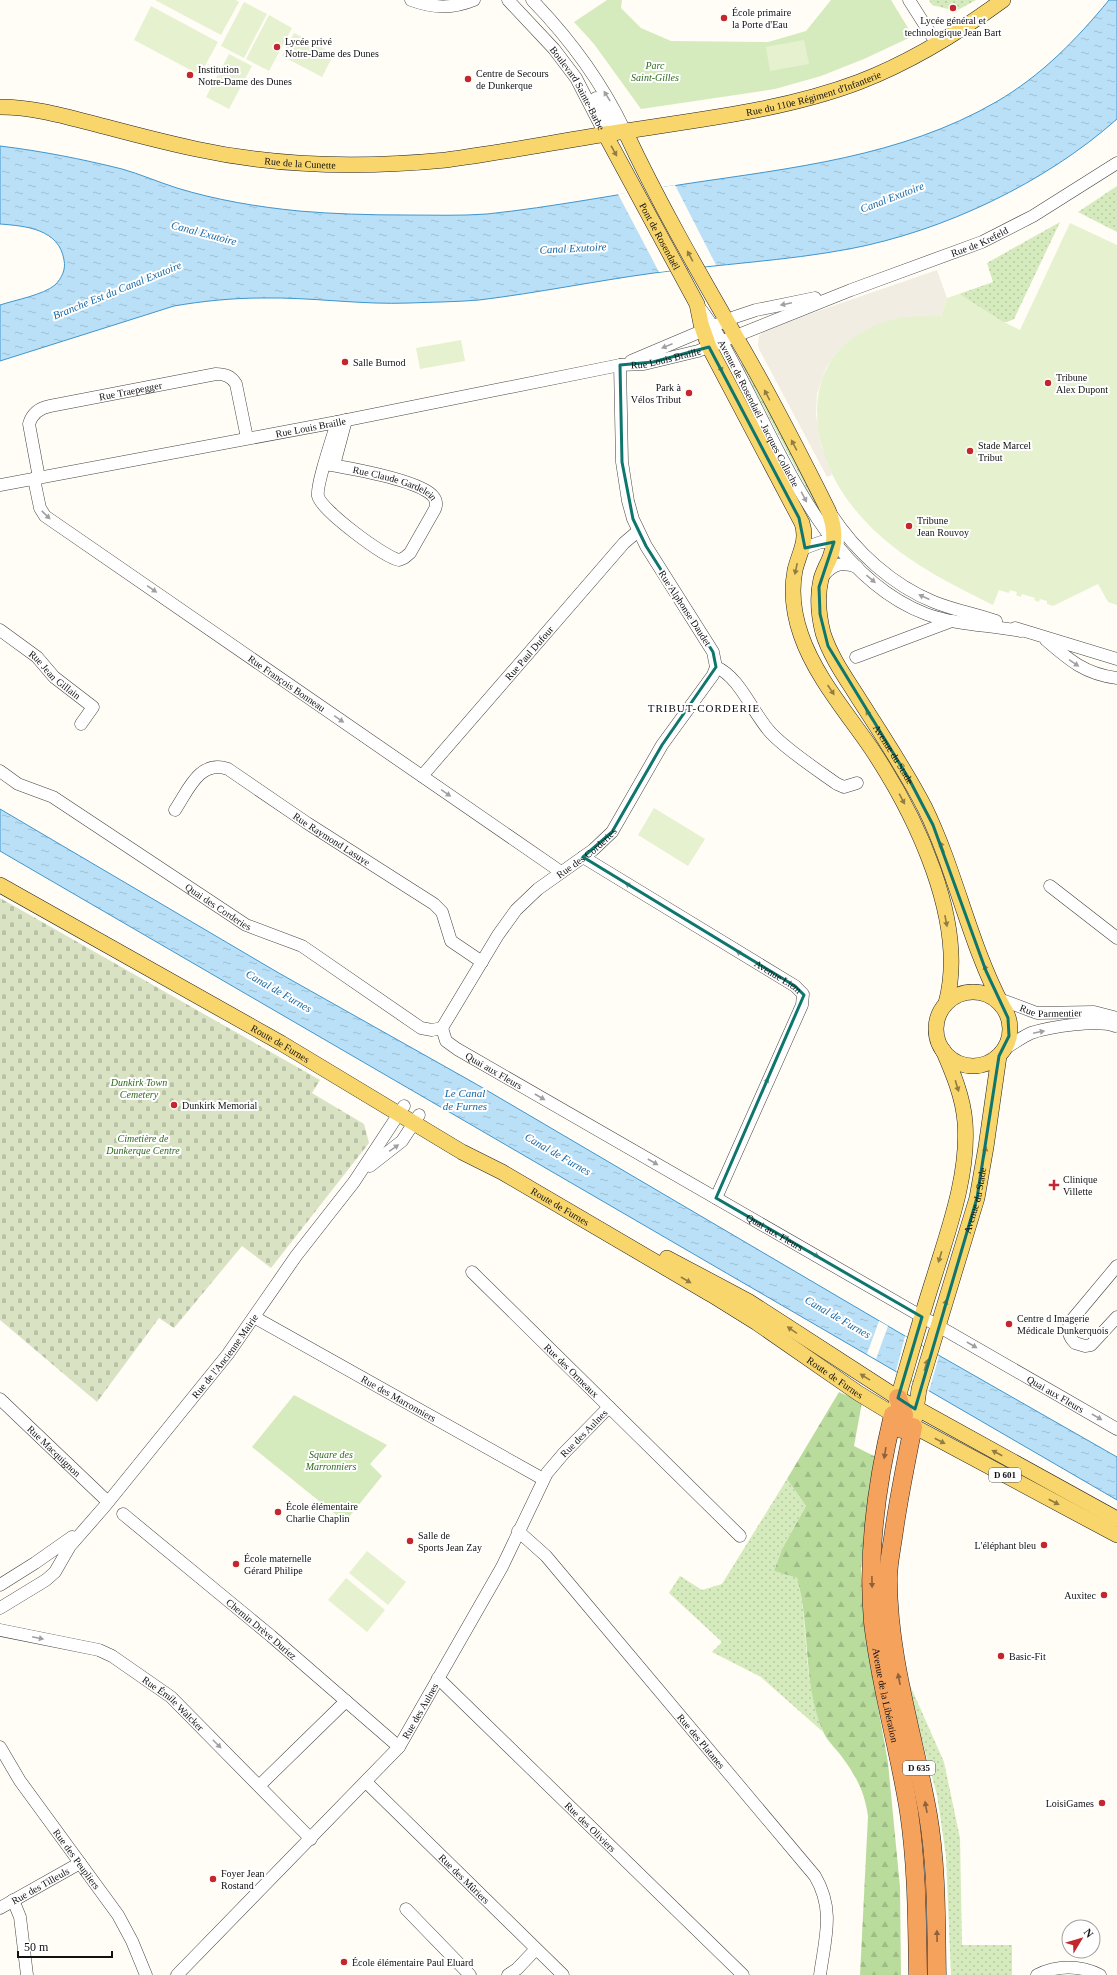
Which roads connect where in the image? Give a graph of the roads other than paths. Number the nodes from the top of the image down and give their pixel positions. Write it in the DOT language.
graph roads {
  1 [pos="411,0"];
  2 [pos="474,0"];
  3 [pos="508,0"];
  4 [pos="532,0"];
  5 [pos="909,0"];
  6 [pos="1003,0"];
  7 [pos="522,15"];
  8 [pos="937,44"];
  9 [pos="0,107"];
  10 [pos="625,131"];
  11 [pos="605,134"];
  12 [pos="1117,158"];
  13 [pos="640,162"];
  14 [pos="1117,163"];
  15 [pos="623,168"];
  16 [pos="1098,174"];
  17 [pos="709,290"];
  18 [pos="851,290"];
  19 [pos="696,304"];
  20 [pos="726,320"];
  21 [pos="708,328"];
  22 [pos="722,342"];
  23 [pos="620,365"];
  24 [pos="341,421"];
  25 [pos="247,438"];
  26 [pos="330,464"];
  27 [pos="36,478"];
  28 [pos="0,486"];
  29 [pos="825,504"];
  30 [pos="799,518"];
  31 [pos="638,531"];
  32 [pos="834,542"];
  33 [pos="802,549"];
  34 [pos="863,553"];
  35 [pos="858,568"];
  36 [pos="821,579"];
  37 [pos="952,621"];
  38 [pos="0,630"];
  39 [pos="1021,631"];
  40 [pos="1044,638"];
  41 [pos="856,657"];
  42 [pos="1117,659"];
  43 [pos="716,667"];
  44 [pos="1117,678"];
  45 [pos="81,724"];
  46 [pos="0,772"];
  47 [pos="422,776"];
  48 [pos="857,783"];
  49 [pos="175,810"];
  50 [pos="582,857"];
  51 [pos="561,872"];
  52 [pos="0,875"];
  53 [pos="0,885"];
  54 [pos="1050,886"];
  55 [pos="1117,938"];
  56 [pos="482,962"];
  57 [pos="995,999"];
  58 [pos="946,1003"];
  59 [pos="1117,1018"];
  60 [pos="1117,1026"];
  61 [pos="442,1028"];
  62 [pos="943,1050"];
  63 [pos="1002,1052"];
  64 [pos="401,1110"];
  65 [pos="417,1119"];
  66 [pos="354,1182"];
  67 [pos="716,1198"];
  68 [pos="1117,1266"];
  69 [pos="472,1272"];
  70 [pos="254,1317"];
  71 [pos="922,1317"];
  72 [pos="1117,1317"];
  73 [pos="938,1326"];
  74 [pos="0,1399"];
  75 [pos="609,1407"];
  76 [pos="905,1414"];
  77 [pos="1117,1429"];
  78 [pos="543,1479"];
  79 [pos="108,1502"];
  80 [pos="123,1514"];
  81 [pos="1117,1519"];
  82 [pos="89,1524"];
  83 [pos="518,1531"];
  84 [pos="1117,1535"];
  85 [pos="740,1536"];
  86 [pos="35,1564"];
  87 [pos="46,1580"];
  88 [pos="0,1585"];
  89 [pos="0,1608"];
  90 [pos="0,1630"];
  91 [pos="438,1678"];
  92 [pos="346,1701"];
  93 [pos="0,1747"];
  94 [pos="399,1747"];
  95 [pos="902,1776"];
  96 [pos="366,1782"];
  97 [pos="259,1786"];
  98 [pos="311,1839"];
  99 [pos="80,1864"];
  100 [pos="14,1900"];
  101 [pos="0,1908"];
  102 [pos="406,1909"];
  103 [pos="536,1949"];
  104 [pos="27,1975"];
  105 [pos="146,1975"];
  106 [pos="177,1975"];
  107 [pos="470,1975"];
  108 [pos="508,1975"];
  109 [pos="563,1975"];
  110 [pos="743,1975"];
  111 [pos="820,1975"];
  112 [pos="908,1975"];
  113 [pos="918,1975"];
  114 [pos="938,1975"];
  115 [pos="1037,1975"];
  116 [pos="1100,1975"];
  1 -- 2 [label="street"];
  3 -- 7 [label="street, Boulevard Sainte-Barbe"];
  10 -- 4 [label="street, Boulevard Sainte-Barbe, one-way"];
  5 -- 8 [label="street"];
  6 -- 8 [label="main road, Rue du 110e Régiment d'Infanterie"];
  7 -- 10 [label="street, Boulevard Sainte-Barbe"];
  7 -- 11 [label="street, Boulevard Sainte-Barbe"];
  8 -- 10 [label="main road, Rue du 110e Régiment d'Infanterie"];
  9 -- 11 [label="main road, Rue de la Cunette"];
  10 -- 11 [label="main road, Rue du 110e Régiment d'Infanterie"];
  10 -- 13 [label="main road, Boulevard Sainte-Barbe"];
  11 -- 15 [label="main road, Boulevard Sainte-Barbe, one-way"];
  12 -- 16 [label="street, Rue de Krefeld"];
  17 -- 13 [label="main road, Pont de Rosendaël, one-way"];
  14 -- 16 [label="street, Rue de Krefeld"];
  15 -- 19 [label="main road, Pont de Rosendaël"];
  16 -- 18 [label="street, Rue de Krefeld"];
  17 -- 20 [label="main road, Avenue de Rosendaël - Jacques Collache"];
  18 -- 20 [label="street, Rue de Krefeld, one-way"];
  18 -- 22 [label="street, Rue de Krefeld"];
  19 -- 21 [label="main road, Avenue de Rosendaël - Jacques Collache"];
  20 -- 21 [label="street, Rue de Krefeld"];
  20 -- 22 [label="main road, Avenue de Rosendaël - Jacques Collache"];
  21 -- 22 [label="main road, Avenue de Rosendaël - Jacques Collache"];
  21 -- 23 [label="street, Rue Louis Braille, one-way"];
  22 -- 23 [label="street, Rue Louis Braille"];
  29 -- 22 [label="main road, Avenue de Rosendaël - Jacques Collache, one-way"];
  22 -- 30 [label="main road, Avenue de Rosendaël - Jacques Collache, one-way"];
  22 -- 32 [label="street, Avenue de Rosendaël - Jacques Collache, one-way"];
  23 -- 24 [label="street, Rue Louis Braille"];
  23 -- 31 [label="street, Rue Alphonse Daudet"];
  24 -- 25 [label="street, Rue Louis Braille"];
  24 -- 26 [label="street, Rue Claude Gardelein"];
  25 -- 27 [label="street, Rue Louis Braille"];
  25 -- 27 [label="street, Rue Traepegger"];
  26 -- 26 [label="street, Rue Claude Gardelein"];
  27 -- 28 [label="street, Rue Louis Braille"];
  27 -- 47 [label="street, Rue François Bonneau, one-way"];
  29 -- 32 [label="main road, Avenue du Stade"];
  29 -- 34 [label="street, Avenue de Rosendaël - Jacques Collache"];
  30 -- 33 [label="main road, Avenue du Stade"];
  31 -- 43 [label="street, Rue Alphonse Daudet"];
  31 -- 47 [label="street, Rue Paul Dufour"];
  32 -- 33 [label="street"];
  32 -- 34 [label="street"];
  32 -- 35 [label="street, Avenue de Rosendaël - Jacques Collache"];
  32 -- 36 [label="main road, Avenue du Stade"];
  33 -- 58 [label="main road, Avenue du Stade, one-way"];
  39 -- 34 [label="street, Avenue de Rosendaël - Jacques Collache, one-way"];
  35 -- 36 [label="street"];
  35 -- 37 [label="street, Avenue de Rosendaël - Jacques Collache, one-way"];
  57 -- 36 [label="main road, Avenue du Stade, one-way"];
  37 -- 39 [label="street, Avenue de Rosendaël - Jacques Collache"];
  37 -- 41 [label="street"];
  38 -- 45 [label="street, Rue Jean Gillain"];
  39 -- 40 [label="street, Avenue de Rosendaël - Jacques Collache"];
  40 -- 42 [label="street, Avenue de Rosendaël - Jacques Collache"];
  40 -- 44 [label="street, Avenue de Rosendaël - Jacques Collache, one-way"];
  43 -- 48 [label="street"];
  43 -- 50 [label="street, Rue des Corderies"];
  46 -- 61 [label="street, Quai des Corderies"];
  47 -- 51 [label="street, Rue François Bonneau, one-way"];
  49 -- 56 [label="street, Rue Raymond Lasuye"];
  50 -- 51 [label="street, Rue des Corderies"];
  67 -- 50 [label="street, Avenue Liem, one-way"];
  51 -- 56 [label="street, Rue des Corderies"];
  52 -- 64 [label="main road, Route de Furnes / D 601"];
  53 -- 64 [label="main road, Route de Furnes / D 601"];
  54 -- 55 [label="street"];
  56 -- 61 [label="street, Rue des Corderies"];
  57 -- 58 [label="main road"];
  57 -- 59 [label="street, Rue Parmentier"];
  57 -- 63 [label="main road"];
  58 -- 62 [label="main road"];
  63 -- 60 [label="street, Rue Parmentier, one-way"];
  61 -- 67 [label="street, Quai aux Fleurs, one-way"];
  62 -- 63 [label="main road"];
  62 -- 71 [label="main road, Avenue du Stade / D 635, one-way"];
  73 -- 63 [label="main road, Avenue du Stade / D 635, one-way"];
  64 -- 65 [label="main road, Route de Furnes / D 601"];
  64 -- 66 [label="street, Rue de l'Ancienne Mairie"];
  66 -- 65 [label="street, Rue de l'Ancienne Mairie, one-way"];
  65 -- 76 [label="main road, Route de Furnes / D 601"];
  66 -- 70 [label="street, Rue de l'Ancienne Mairie"];
  67 -- 71 [label="street, Quai aux Fleurs, one-way"];
  68 -- 72 [label="street"];
  69 -- 75 [label="street, Rue des Ormeaux"];
  70 -- 78 [label="street, Rue des Marronniers"];
  70 -- 79 [label="street, Rue de l'Ancienne Mairie"];
  71 -- 73 [label="street, Quai aux Fleurs"];
  71 -- 76 [label="main road, Avenue du Stade / D 635"];
  76 -- 73 [label="main road, Avenue du Stade / D 635, one-way"];
  73 -- 77 [label="street, Quai aux Fleurs, one-way"];
  74 -- 79 [label="street, Rue Macquignon"];
  75 -- 78 [label="street, Rue des Aulnes"];
  75 -- 85 [label="street, Rue des Ormeaux"];
  81 -- 76 [label="main road, Route de Furnes / D 601, one-way"];
  76 -- 84 [label="main road, Route de Furnes / D 601, one-way"];
  76 -- 95 [label="highway, Avenue de la Libération / D 635, one-way"];
  114 -- 76 [label="highway, Avenue de la Libération / D 635, one-way"];
  78 -- 83 [label="street, Rue des Aulnes"];
  79 -- 82 [label="street, Rue de l'Ancienne Mairie"];
  80 -- 92 [label="street, Chemin Drève Duriez"];
  82 -- 86 [label="street, Rue de l'Ancienne Mairie"];
  82 -- 87 [label="street, Rue de l'Ancienne Mairie"];
  83 -- 91 [label="street, Rue des Aulnes"];
  83 -- 111 [label="street, Rue des Platanes"];
  86 -- 87 [label="street"];
  86 -- 88 [label="street, Rue de l'Ancienne Mairie"];
  87 -- 89 [label="street, Rue de l'Ancienne Mairie"];
  90 -- 97 [label="street, Rue Émile Walcker, one-way"];
  91 -- 94 [label="street, Rue des Aulnes"];
  91 -- 110 [label="street, Rue des Oliviers"];
  92 -- 94 [label="street, Chemin Drève Duriez"];
  92 -- 97 [label="street"];
  93 -- 99 [label="street, Rue des Peupliers"];
  94 -- 96 [label="street, Rue des Aulnes"];
  95 -- 112 [label="highway"];
  95 -- 113 [label="highway, Avenue de la Libération / D 635"];
  96 -- 98 [label="street, Rue des Aulnes"];
  96 -- 103 [label="street, Rue des Mûriers"];
  97 -- 98 [label="street, Rue Émile Walcker"];
  98 -- 106 [label="street, Rue des Aulnes"];
  99 -- 100 [label="street, Rue des Tilleuls"];
  99 -- 105 [label="street, Rue des Peupliers"];
  100 -- 101 [label="street, Rue des Tilleuls"];
  100 -- 104 [label="street"];
  102 -- 107 [label="street"];
  103 -- 108 [label="street"];
  103 -- 109 [label="street, Rue des Mûriers"];
  115 -- 116 [label="street"];
}
